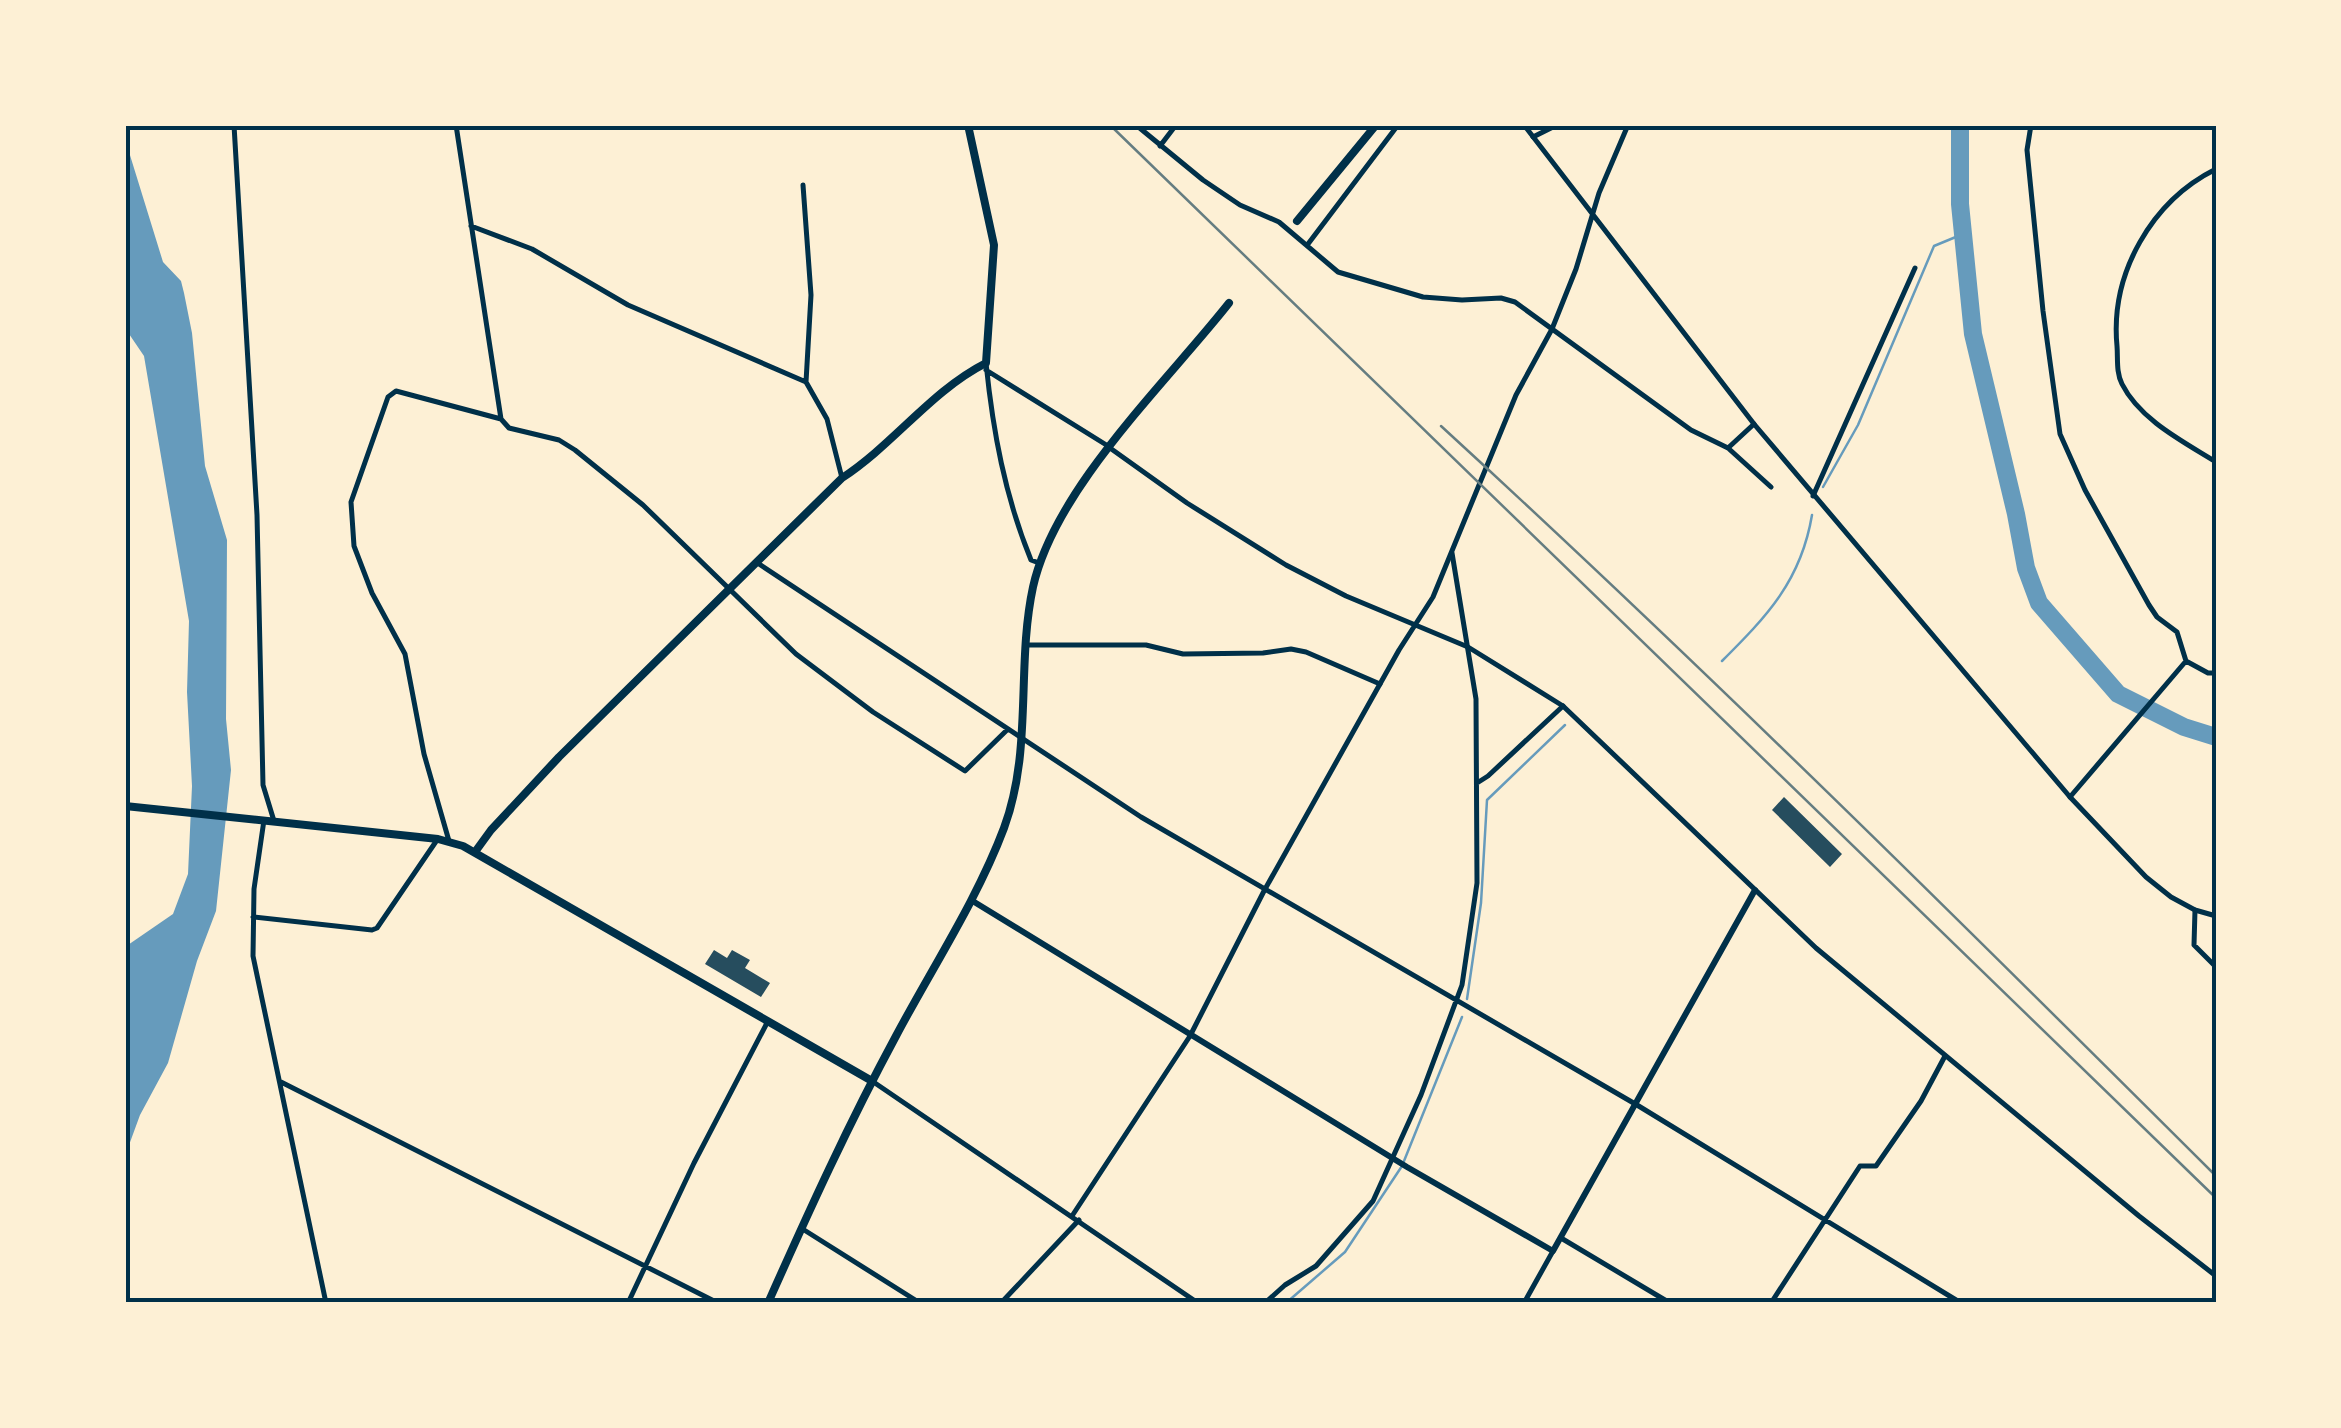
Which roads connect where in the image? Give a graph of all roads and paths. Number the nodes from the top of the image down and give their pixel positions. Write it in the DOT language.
graph roads {
  1 [pos="234,125"];
  2 [pos="456,125"];
  3 [pos="968,125"];
  4 [pos="1136,125"];
  5 [pos="1176,125"];
  6 [pos="1376,125"];
  7 [pos="1398,125"];
  8 [pos="1524,125"];
  9 [pos="1557,125"];
  10 [pos="1628,125"];
  11 [pos="2031,125"];
  12 [pos="1533,137"];
  13 [pos="1160,146"];
  14 [pos="2216,169"];
  15 [pos="803,185"];
  16 [pos="1592,214"];
  17 [pos="1297,221"];
  18 [pos="470,226"];
  19 [pos="1308,244"];
  20 [pos="1916,268"];
  21 [pos="1229,303"];
  22 [pos="1552,329"];
  23 [pos="986,367"];
  24 [pos="806,382"];
  25 [pos="501,419"];
  26 [pos="1754,424"];
  27 [pos="1110,448"];
  28 [pos="1728,448"];
  29 [pos="2216,462"];
  30 [pos="842,478"];
  31 [pos="1771,487"];
  32 [pos="1812,496"];
  33 [pos="1452,553"];
  34 [pos="756,562"];
  35 [pos="1040,563"];
  36 [pos="730,590"];
  37 [pos="1418,623"];
  38 [pos="1025,646"];
  39 [pos="1468,647"];
  40 [pos="2186,661"];
  41 [pos="2216,673"];
  42 [pos="1380,684"];
  43 [pos="1563,706"];
  44 [pos="1008,729"];
  45 [pos="1022,738"];
  46 [pos="1477,783"];
  47 [pos="2070,797"];
  48 [pos="125,806"];
  49 [pos="264,820"];
  50 [pos="438,839"];
  51 [pos="449,841"];
  52 [pos="475,852"];
  53 [pos="1264,890"];
  54 [pos="1754,890"];
  55 [pos="971,900"];
  56 [pos="2195,910"];
  57 [pos="2216,916"];
  58 [pos="253,918"];
  59 [pos="2216,967"];
  60 [pos="1457,1001"];
  61 [pos="768,1021"];
  62 [pos="1190,1036"];
  63 [pos="1945,1056"];
  64 [pos="872,1081"];
  65 [pos="282,1082"];
  66 [pos="1637,1106"];
  67 [pos="1395,1160"];
  68 [pos="1072,1216"];
  69 [pos="1079,1220"];
  70 [pos="1824,1220"];
  71 [pos="801,1228"];
  72 [pos="1561,1238"];
  73 [pos="1553,1251"];
  74 [pos="644,1267"];
  75 [pos="2216,1276"];
  76 [pos="1956,1302"];
  77 [pos="326,1303"];
  78 [pos="628,1303"];
  79 [pos="718,1303"];
  80 [pos="768,1303"];
  81 [pos="920,1303"];
  82 [pos="1000,1303"];
  83 [pos="1198,1303"];
  84 [pos="1265,1303"];
  85 [pos="1524,1303"];
  86 [pos="1670,1303"];
  87 [pos="1771,1303"];
  1 -- 49 [label="street"];
  2 -- 18 [label="street"];
  3 -- 23 [label="main road"];
  4 -- 13 [label="street"];
  5 -- 13 [label="street"];
  6 -- 17 [label="main road"];
  7 -- 19 [label="street"];
  8 -- 12 [label="street"];
  9 -- 12 [label="street"];
  10 -- 16 [label="street"];
  11 -- 40 [label="street"];
  12 -- 16 [label="street"];
  13 -- 19 [label="street"];
  14 -- 29 [label="street"];
  15 -- 24 [label="street"];
  16 -- 22 [label="street"];
  16 -- 26 [label="street"];
  18 -- 24 [label="street"];
  18 -- 25 [label="street"];
  19 -- 22 [label="street"];
  20 -- 32 [label="street"];
  21 -- 27 [label="main road"];
  22 -- 28 [label="street"];
  22 -- 33 [label="street"];
  23 -- 27 [label="street"];
  23 -- 30 [label="main road"];
  23 -- 35 [label="street"];
  24 -- 30 [label="street"];
  25 -- 36 [label="street"];
  25 -- 51 [label="street"];
  26 -- 28 [label="street"];
  26 -- 32 [label="street"];
  27 -- 35 [label="main road"];
  27 -- 37 [label="street"];
  28 -- 31 [label="street"];
  30 -- 34 [label="main road"];
  32 -- 47 [label="street"];
  33 -- 37 [label="street"];
  33 -- 39 [label="street"];
  34 -- 36 [label="main road"];
  34 -- 44 [label="street"];
  35 -- 38 [label="main road"];
  36 -- 44 [label="street"];
  36 -- 52 [label="main road"];
  37 -- 39 [label="street"];
  37 -- 42 [label="street"];
  38 -- 42 [label="street"];
  38 -- 45 [label="main road"];
  39 -- 43 [label="street"];
  39 -- 46 [label="street"];
  40 -- 41 [label="street"];
  40 -- 47 [label="street"];
  42 -- 53 [label="street"];
  43 -- 46 [label="street"];
  43 -- 54 [label="street"];
  44 -- 45 [label="street"];
  45 -- 53 [label="street"];
  45 -- 55 [label="main road"];
  46 -- 60 [label="street"];
  47 -- 56 [label="street"];
  48 -- 49 [label="main road"];
  49 -- 50 [label="main road"];
  49 -- 58 [label="street"];
  50 -- 51 [label="main road"];
  50 -- 58 [label="street"];
  51 -- 52 [label="main road"];
  52 -- 61 [label="main road"];
  53 -- 60 [label="street"];
  53 -- 62 [label="street"];
  54 -- 63 [label="street"];
  54 -- 66 [label="main road"];
  55 -- 62 [label="main road"];
  55 -- 64 [label="main road"];
  56 -- 57 [label="street"];
  56 -- 59 [label="street"];
  58 -- 65 [label="street"];
  60 -- 66 [label="street"];
  60 -- 67 [label="street"];
  61 -- 64 [label="main road"];
  61 -- 74 [label="street"];
  62 -- 67 [label="main road"];
  62 -- 68 [label="street"];
  63 -- 70 [label="street"];
  63 -- 75 [label="street"];
  64 -- 68 [label="street"];
  64 -- 71 [label="main road"];
  65 -- 74 [label="street"];
  65 -- 77 [label="street"];
  66 -- 70 [label="street"];
  66 -- 72 [label="main road"];
  67 -- 73 [label="main road"];
  67 -- 84 [label="street"];
  68 -- 69 [label="street"];
  69 -- 82 [label="street"];
  69 -- 83 [label="street"];
  70 -- 76 [label="street"];
  70 -- 87 [label="street"];
  71 -- 80 [label="main road"];
  71 -- 81 [label="street"];
  72 -- 73 [label="main road"];
  72 -- 86 [label="street"];
  73 -- 85 [label="street"];
  74 -- 78 [label="street"];
  74 -- 79 [label="street"];
}
